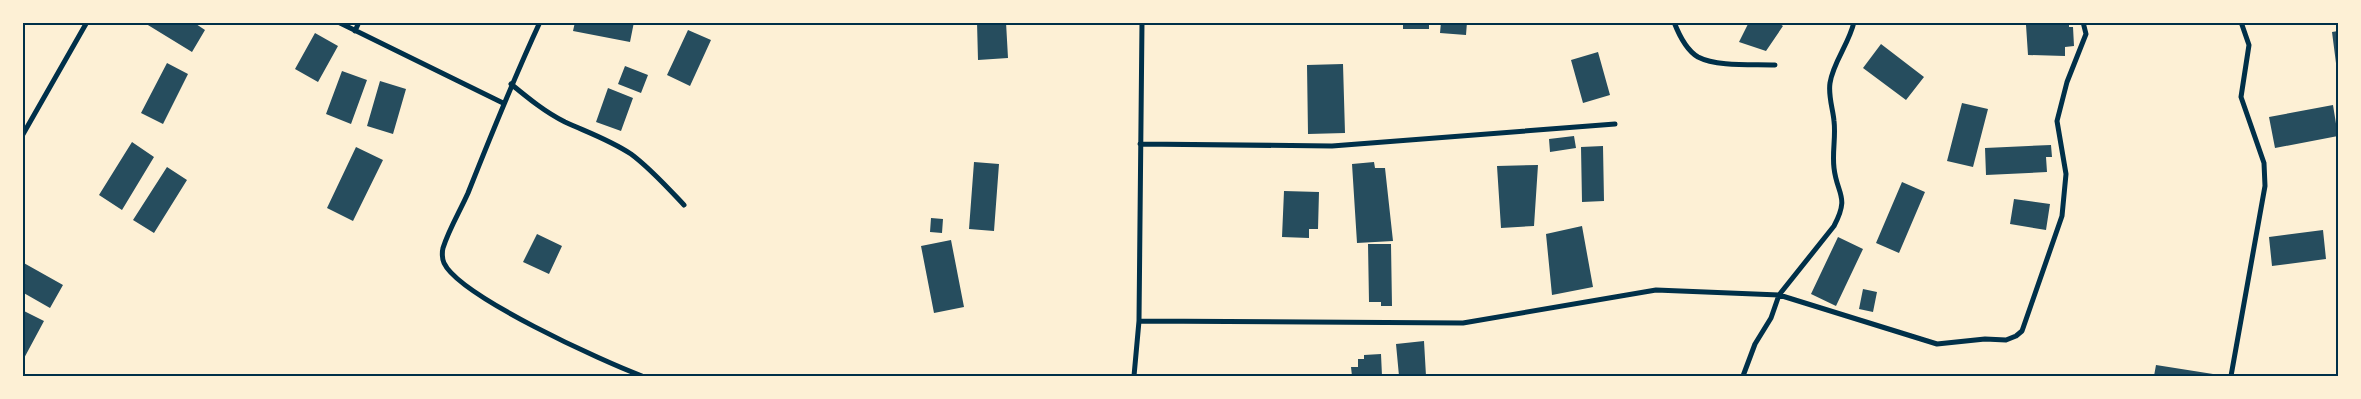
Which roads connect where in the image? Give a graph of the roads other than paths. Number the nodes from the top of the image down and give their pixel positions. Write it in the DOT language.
graph roads {
  1 [pos="87,22"];
  2 [pos="338,22"];
  3 [pos="359,22"];
  4 [pos="540,22"];
  5 [pos="1142,22"];
  6 [pos="1674,22"];
  7 [pos="1854,22"];
  8 [pos="2083,22"];
  9 [pos="2242,22"];
  10 [pos="355,31"];
  11 [pos="1776,65"];
  12 [pos="511,84"];
  13 [pos="504,103"];
  14 [pos="1615,124"];
  15 [pos="22,136"];
  16 [pos="1140,144"];
  17 [pos="684,205"];
  18 [pos="1779,295"];
  19 [pos="1139,321"];
  20 [pos="642,376"];
  21 [pos="1134,376"];
  22 [pos="1743,376"];
  23 [pos="2231,376"];
  1 -- 15 [label="street"];
  2 -- 10 [label="street"];
  3 -- 10 [label="street"];
  4 -- 12 [label="street"];
  5 -- 16 [label="street"];
  6 -- 11 [label="street"];
  7 -- 18 [label="street"];
  8 -- 18 [label="street"];
  9 -- 23 [label="street"];
  10 -- 13 [label="street"];
  12 -- 13 [label="street"];
  12 -- 17 [label="street"];
  13 -- 20 [label="street"];
  14 -- 16 [label="street"];
  16 -- 19 [label="street"];
  18 -- 19 [label="street"];
  18 -- 22 [label="street"];
  19 -- 21 [label="street"];
}
